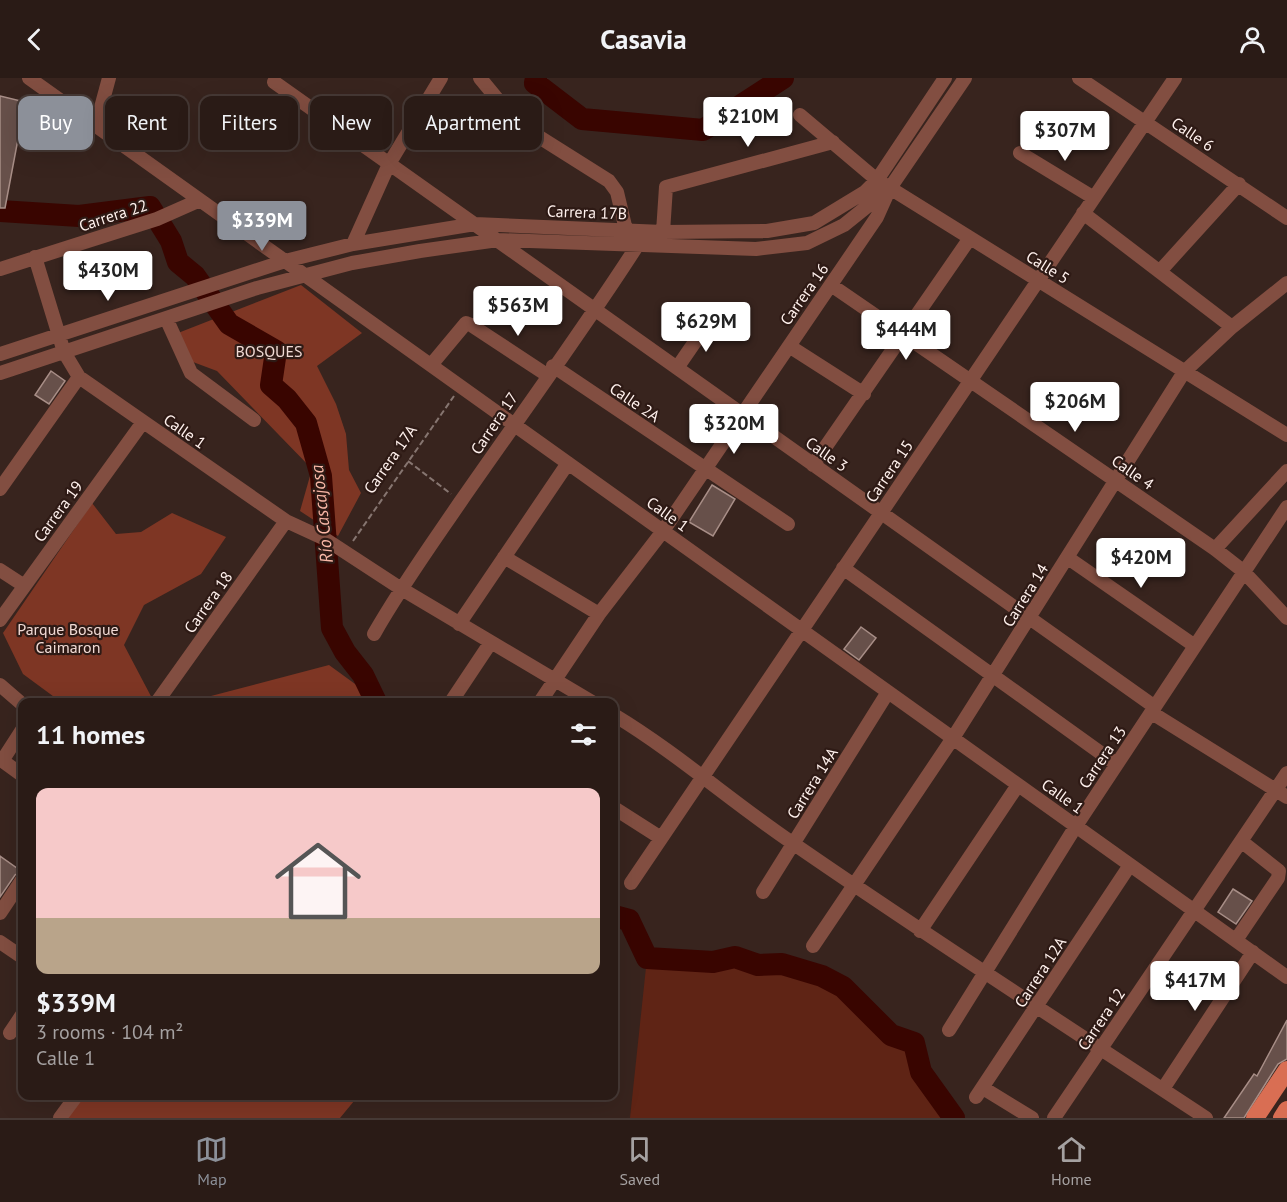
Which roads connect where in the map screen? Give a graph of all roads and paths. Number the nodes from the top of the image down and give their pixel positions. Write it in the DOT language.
graph roads {
  1 [pos="29,78"];
  2 [pos="109,78"];
  3 [pos="441,78"];
  4 [pos="480,78"];
  5 [pos="945,78"];
  6 [pos="965,78"];
  7 [pos="1080,78"];
  8 [pos="1175,78"];
  9 [pos="274,82"];
  10 [pos="800,115"];
  11 [pos="1145,122"];
  12 [pos="96,126"];
  13 [pos="833,142"];
  14 [pos="1020,153"];
  15 [pos="389,164"];
  16 [pos="877,180"];
  17 [pos="1239,184"];
  18 [pos="890,188"];
  19 [pos="1094,198"];
  20 [pos="200,200"];
  21 [pos="1083,213"];
  22 [pos="1287,218"];
  23 [pos="475,224"];
  24 [pos="631,230"];
  25 [pos="663,231"];
  26 [pos="970,238"];
  27 [pos="498,240"];
  28 [pos="352,244"];
  29 [pos="637,246"];
  30 [pos="35,257"];
  31 [pos="285,261"];
  32 [pos="0,269"];
  33 [pos="1161,270"];
  34 [pos="302,275"];
  35 [pos="1038,280"];
  36 [pos="1287,283"];
  37 [pos="831,285"];
  38 [pos="596,310"];
  39 [pos="168,317"];
  40 [pos="710,320"];
  41 [pos="1232,327"];
  42 [pos="905,334"];
  43 [pos="58,335"];
  44 [pos="789,346"];
  45 [pos="64,352"];
  46 [pos="0,354"];
  47 [pos="431,365"];
  48 [pos="677,368"];
  49 [pos="550,370"];
  50 [pos="1184,372"];
  51 [pos="0,374"];
  52 [pos="79,377"];
  53 [pos="970,381"];
  54 [pos="460,386"];
  55 [pos="864,394"];
  56 [pos="742,414"];
  57 [pos="254,420"];
  58 [pos="143,422"];
  59 [pos="513,424"];
  60 [pos="1287,435"];
  61 [pos="408,461"];
  62 [pos="568,463"];
  63 [pos="813,465"];
  64 [pos="706,468"];
  65 [pos="1287,471"];
  66 [pos="1116,480"];
  67 [pos="0,489"];
  68 [pos="461,501"];
  69 [pos="1287,507"];
  70 [pos="881,513"];
  71 [pos="286,521"];
  72 [pos="788,524"];
  73 [pos="663,531"];
  74 [pos="1215,549"];
  75 [pos="346,551"];
  76 [pos="504,557"];
  77 [pos="1068,558"];
  78 [pos="843,568"];
  79 [pos="0,570"];
  80 [pos="1243,571"];
  81 [pos="23,585"];
  82 [pos="400,588"];
  83 [pos="599,614"];
  84 [pos="1030,618"];
  85 [pos="1287,618"];
  86 [pos="0,620"];
  87 [pos="459,624"];
  88 [pos="802,630"];
  89 [pos="374,634"];
  90 [pos="491,642"];
  91 [pos="1195,646"];
  92 [pos="993,676"];
  93 [pos="554,679"];
  94 [pos="0,685"];
  95 [pos="888,692"];
  96 [pos="160,698"];
  97 [pos="454,698"];
  98 [pos="542,698"];
  99 [pos="585,698"];
  100 [pos="18,701"];
  101 [pos="1154,710"];
  102 [pos="618,722"];
  103 [pos="18,736"];
  104 [pos="953,738"];
  105 [pos="1,760"];
  106 [pos="1116,764"];
  107 [pos="18,772"];
  108 [pos="1287,773"];
  109 [pos="702,778"];
  110 [pos="1018,785"];
  111 [pos="1281,794"];
  112 [pos="618,811"];
  113 [pos="1076,826"];
  114 [pos="661,838"];
  115 [pos="1241,841"];
  116 [pos="793,844"];
  117 [pos="1130,865"];
  118 [pos="631,883"];
  119 [pos="855,885"];
  120 [pos="18,886"];
  121 [pos="763,892"];
  122 [pos="1195,909"];
  123 [pos="0,914"];
  124 [pos="920,931"];
  125 [pos="1236,940"];
  126 [pos="0,942"];
  127 [pos="813,946"];
  128 [pos="1253,952"];
  129 [pos="18,954"];
  130 [pos="987,972"];
  131 [pos="1287,976"];
  132 [pos="1036,1007"];
  133 [pos="18,1022"];
  134 [pos="949,1030"];
  135 [pos="10,1033"];
  136 [pos="1101,1048"];
  137 [pos="1287,1070"];
  138 [pos="1163,1089"];
  139 [pos="73,1100"];
  140 [pos="1287,1110"];
  141 [pos="60,1118"];
  142 [pos="1032,1118"];
  143 [pos="1054,1118"];
  144 [pos="1206,1118"];
  145 [pos="1255,1118"];
  146 [pos="1282,1118"];
  1 -- 12 [label="street, Calle 1"];
  2 -- 12 [label="street"];
  3 -- 15 [label="street"];
  4 -- 24 [label="street"];
  5 -- 16 [label="street"];
  6 -- 18 [label="street, Carrera 16"];
  7 -- 11 [label="street, Calle 6"];
  8 -- 11 [label="street, Carrera 15"];
  9 -- 15 [label="street, Calle 3"];
  10 -- 13 [label="street, Calle 5"];
  11 -- 17 [label="street, Calle 6"];
  11 -- 19 [label="street, Carrera 15"];
  12 -- 20 [label="street, Calle 1"];
  13 -- 16 [label="street, Calle 5"];
  13 -- 25 [label="street"];
  14 -- 19 [label="street"];
  15 -- 23 [label="street, Calle 3"];
  15 -- 28 [label="street"];
  16 -- 18 [label="street, Calle 5"];
  16 -- 25 [label="street, Carrera 17B"];
  17 -- 22 [label="street, Calle 6"];
  17 -- 33 [label="street"];
  18 -- 26 [label="street, Calle 5"];
  18 -- 29 [label="street, Carrera 17B"];
  18 -- 37 [label="street, Carrera 16"];
  19 -- 21 [label="street, Carrera 15"];
  20 -- 30 [label="street, Carrera 22"];
  20 -- 31 [label="street, Calle 1"];
  21 -- 33 [label="street"];
  21 -- 35 [label="street, Carrera 15"];
  23 -- 24 [label="street, Carrera 17B"];
  23 -- 27 [label="street, Calle 3"];
  23 -- 28 [label="street, Carrera 17B"];
  24 -- 25 [label="street, Carrera 17B"];
  24 -- 29 [label="street"];
  26 -- 35 [label="street, Calle 5"];
  26 -- 42 [label="street"];
  27 -- 29 [label="street, Carrera 17B"];
  27 -- 34 [label="street, Carrera 17B"];
  27 -- 38 [label="street, Calle 3"];
  28 -- 31 [label="street, Carrera 17B"];
  29 -- 38 [label="street, Carrera 17"];
  30 -- 32 [label="street, Carrera 22"];
  30 -- 43 [label="street, Calle 1"];
  31 -- 34 [label="street, Calle 1"];
  31 -- 43 [label="street, Carrera 17B"];
  33 -- 41 [label="street"];
  34 -- 39 [label="street, Carrera 17B"];
  34 -- 47 [label="street, Calle 1"];
  35 -- 50 [label="street, Calle 5"];
  35 -- 53 [label="street, Carrera 15"];
  36 -- 41 [label="street, Carrera 14"];
  37 -- 42 [label="street, Calle 4"];
  37 -- 44 [label="street, Carrera 16"];
  38 -- 48 [label="street, Calle 3"];
  38 -- 49 [label="street, Carrera 17"];
  39 -- 45 [label="street, Carrera 17B"];
  39 -- 57 [label="street"];
  40 -- 48 [label="street"];
  41 -- 50 [label="street, Carrera 14"];
  42 -- 53 [label="street, Calle 4"];
  42 -- 55 [label="street"];
  43 -- 45 [label="street, Calle 1"];
  43 -- 46 [label="street, Carrera 17B"];
  44 -- 55 [label="street"];
  44 -- 56 [label="street, Carrera 16"];
  45 -- 51 [label="street, Carrera 17B"];
  45 -- 52 [label="street, Calle 1"];
  47 -- 49 [label="street, Calle 2A"];
  47 -- 54 [label="street, Calle 1"];
  48 -- 56 [label="street, Calle 3"];
  49 -- 59 [label="street, Carrera 17"];
  49 -- 64 [label="street, Calle 2A"];
  50 -- 60 [label="street, Calle 5"];
  50 -- 66 [label="street, Carrera 14"];
  52 -- 58 [label="street, Calle 1"];
  52 -- 67 [label="street"];
  53 -- 66 [label="street, Calle 4"];
  53 -- 70 [label="street, Carrera 15"];
  54 -- 59 [label="street, Calle 1"];
  54 -- 61 [label="path, Carrera 17A"];
  55 -- 63 [label="street"];
  56 -- 63 [label="street, Calle 3"];
  56 -- 64 [label="street, Carrera 16"];
  58 -- 71 [label="street, Calle 1"];
  58 -- 81 [label="street, Carrera 19"];
  59 -- 62 [label="street, Calle 1"];
  59 -- 68 [label="street, Carrera 17"];
  61 -- 68 [label="path"];
  61 -- 75 [label="path, Carrera 17A"];
  62 -- 73 [label="street, Calle 1"];
  62 -- 76 [label="street"];
  63 -- 70 [label="street, Calle 3"];
  64 -- 72 [label="street, Calle 2A"];
  64 -- 73 [label="street, Carrera 16"];
  65 -- 74 [label="street"];
  66 -- 74 [label="street, Calle 4"];
  66 -- 77 [label="street, Carrera 14"];
  68 -- 82 [label="street, Carrera 17"];
  69 -- 80 [label="street, Carrera 13"];
  70 -- 78 [label="street, Carrera 15"];
  70 -- 84 [label="street, Calle 3"];
  71 -- 75 [label="street, Calle 1"];
  71 -- 96 [label="street, Carrera 18"];
  73 -- 83 [label="street, Carrera 16"];
  73 -- 88 [label="street, Calle 1"];
  74 -- 80 [label="street, Calle 4"];
  75 -- 82 [label="street, Calle 1"];
  76 -- 83 [label="street"];
  76 -- 87 [label="street"];
  77 -- 84 [label="street, Carrera 14"];
  77 -- 91 [label="street"];
  78 -- 88 [label="street, Carrera 15"];
  78 -- 92 [label="street"];
  79 -- 81 [label="street"];
  80 -- 85 [label="street, Calle 4"];
  80 -- 91 [label="street, Carrera 13"];
  81 -- 86 [label="street, Carrera 19"];
  82 -- 87 [label="street, Calle 1"];
  82 -- 89 [label="street, Carrera 17"];
  83 -- 93 [label="street, Carrera 16"];
  84 -- 92 [label="street, Carrera 14"];
  84 -- 101 [label="street, Calle 3"];
  87 -- 90 [label="street, Calle 1"];
  88 -- 95 [label="street, Calle 1"];
  88 -- 109 [label="street, Carrera 15"];
  90 -- 93 [label="street, Calle 1"];
  90 -- 97 [label="street"];
  91 -- 101 [label="street, Carrera 13"];
  92 -- 104 [label="street, Carrera 14"];
  92 -- 106 [label="street"];
  93 -- 98 [label="street, Carrera 16"];
  93 -- 99 [label="street, Calle 1"];
  94 -- 100 [label="street"];
  95 -- 104 [label="street, Calle 1"];
  95 -- 116 [label="street, Carrera 14A"];
  101 -- 106 [label="street, Carrera 13"];
  101 -- 111 [label="street, Calle 3"];
  102 -- 109 [label="street"];
  103 -- 105 [label="street"];
  104 -- 110 [label="street, Calle 1"];
  104 -- 119 [label="street, Carrera 14"];
  105 -- 107 [label="street"];
  106 -- 113 [label="street, Carrera 13"];
  108 -- 111 [label="street, Carrera 12"];
  109 -- 114 [label="street, Carrera 15"];
  109 -- 116 [label="street"];
  110 -- 113 [label="street, Calle 1"];
  110 -- 124 [label="street"];
  111 -- 115 [label="street, Carrera 12"];
  112 -- 114 [label="street"];
  113 -- 117 [label="street, Calle 1"];
  113 -- 130 [label="street, Carrera 13"];
  114 -- 118 [label="street, Carrera 15"];
  115 -- 122 [label="street, Carrera 12"];
  115 -- 125 [label="street"];
  116 -- 119 [label="street"];
  116 -- 121 [label="street, Carrera 14A"];
  117 -- 122 [label="street, Calle 1"];
  117 -- 132 [label="street, Carrera 12A"];
  119 -- 124 [label="street"];
  119 -- 127 [label="street, Carrera 14"];
  120 -- 123 [label="street"];
  122 -- 125 [label="street, Calle 1"];
  122 -- 136 [label="street, Carrera 12"];
  124 -- 130 [label="street"];
  125 -- 128 [label="street, Calle 1"];
  126 -- 129 [label="street"];
  128 -- 131 [label="street, Calle 1"];
  128 -- 138 [label="street"];
  130 -- 132 [label="street"];
  130 -- 134 [label="street, Carrera 13"];
  132 -- 136 [label="street"];
  132 -- 142 [label="street, Carrera 12A"];
  133 -- 135 [label="street"];
  136 -- 138 [label="street"];
  136 -- 143 [label="street, Carrera 12"];
  137 -- 145 [label="main road"];
  138 -- 144 [label="street"];
  139 -- 141 [label="street"];
  140 -- 146 [label="main road"];
}
